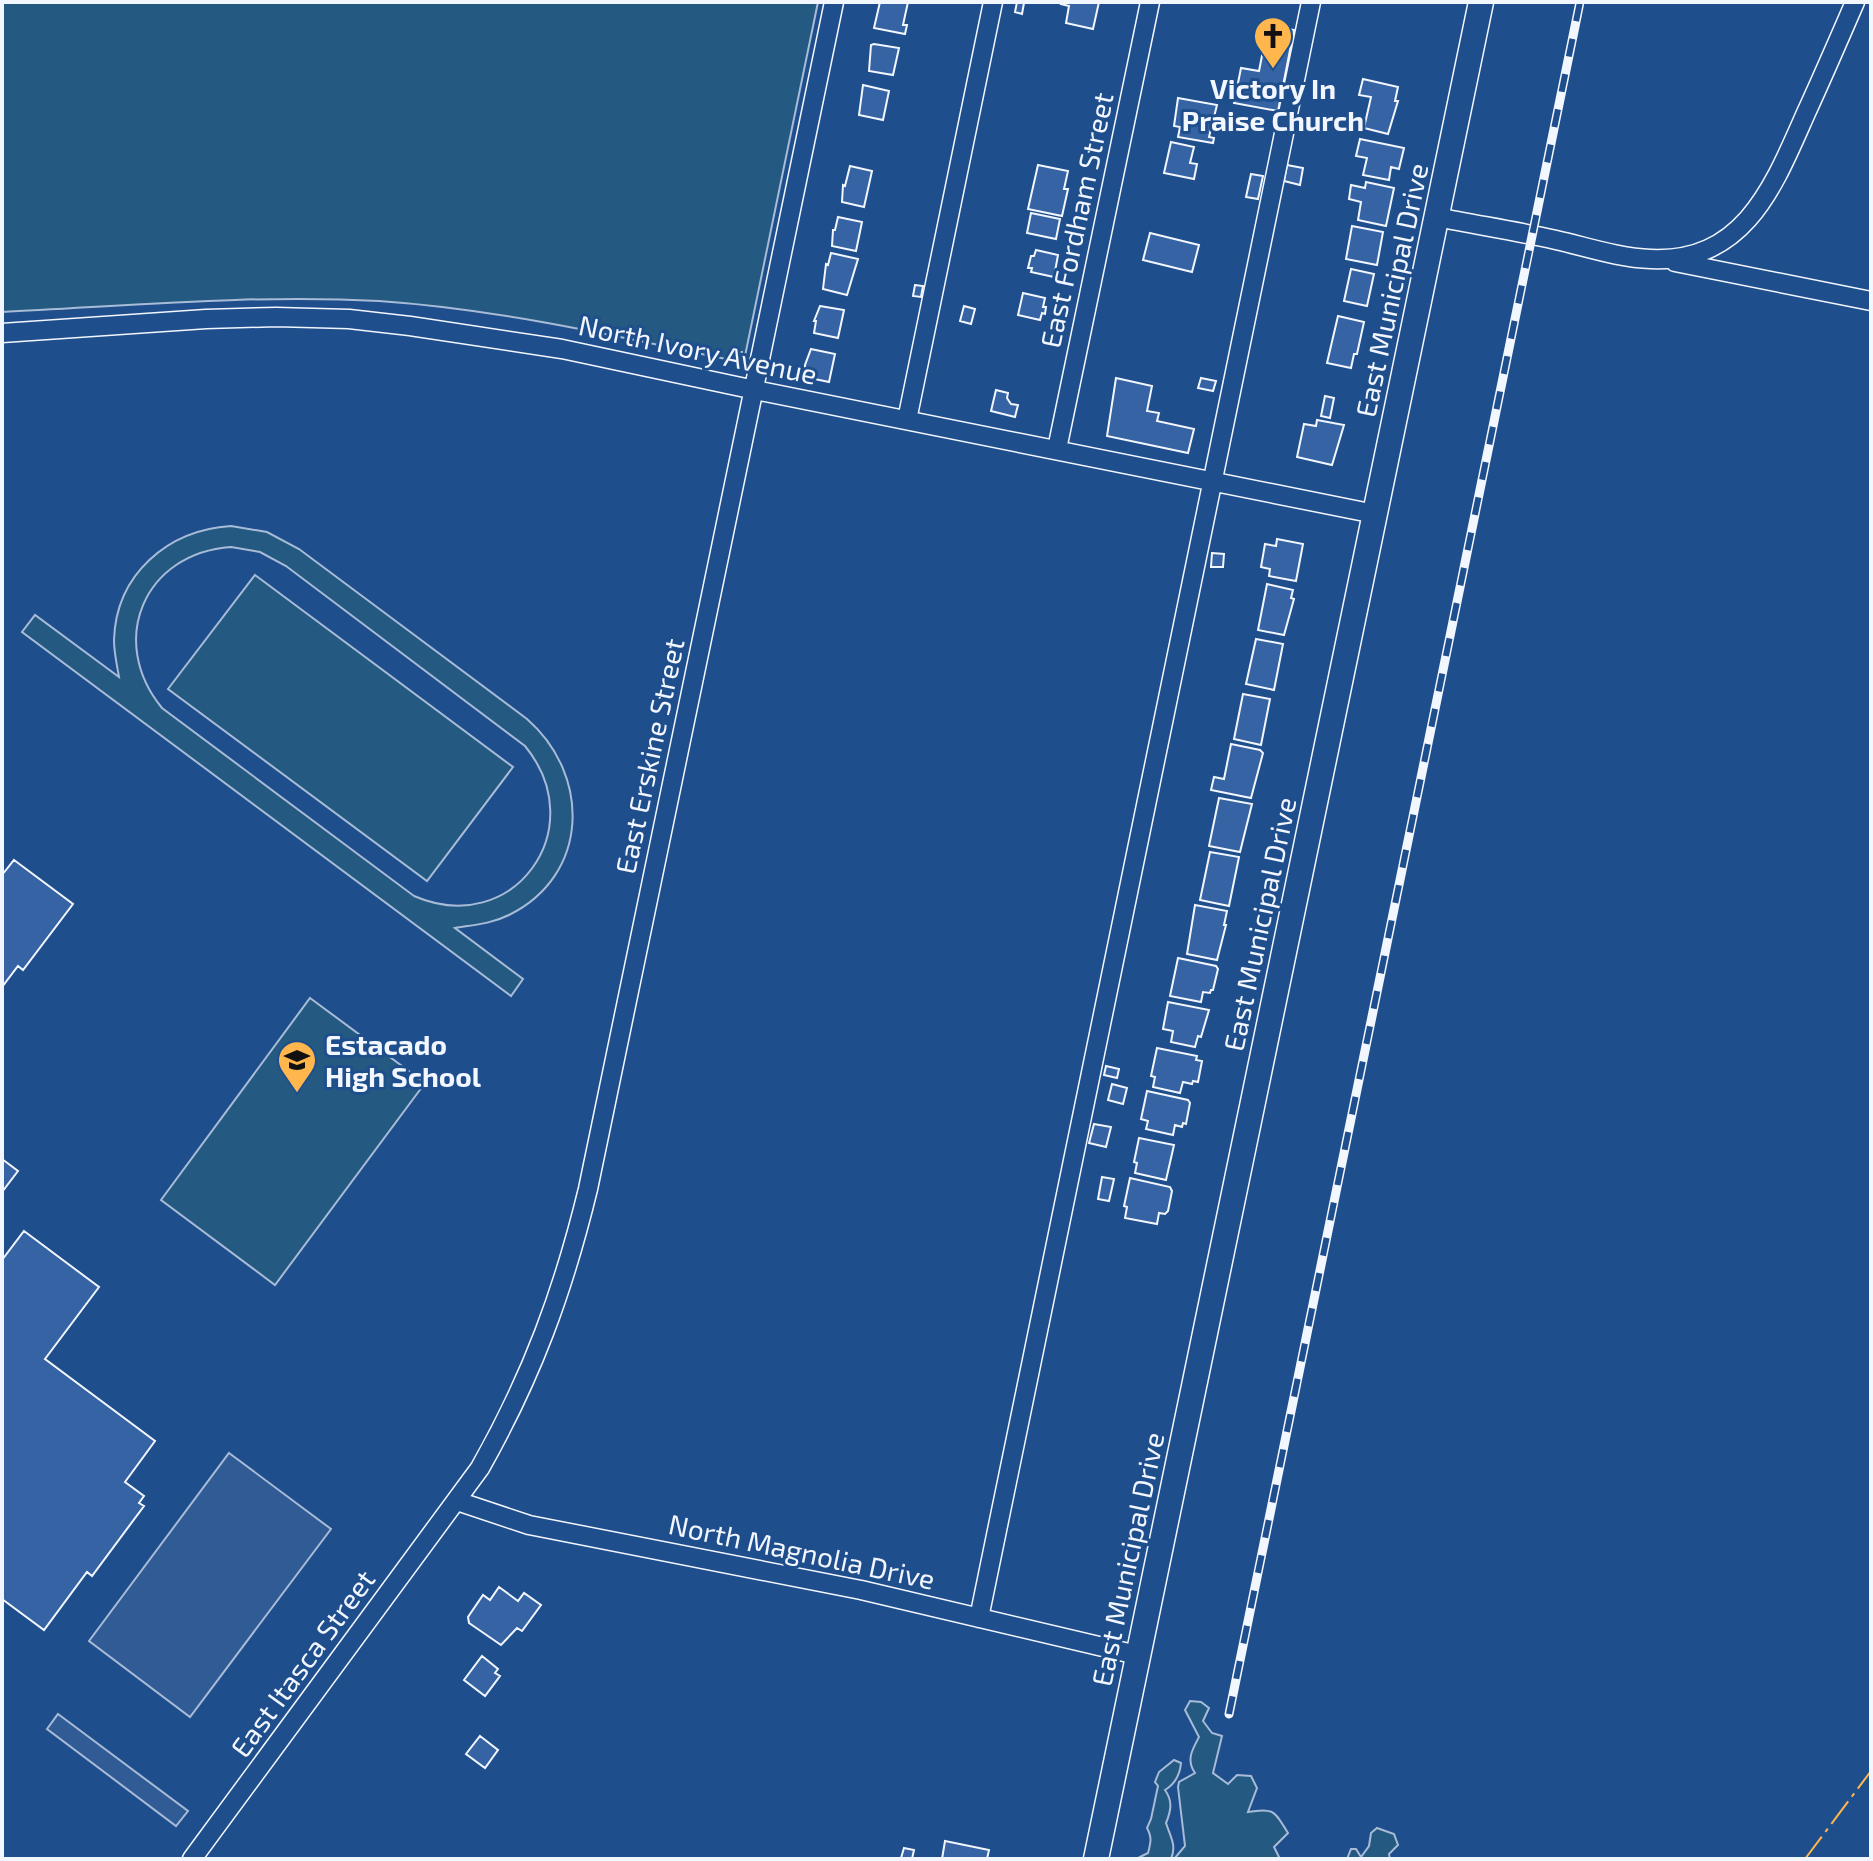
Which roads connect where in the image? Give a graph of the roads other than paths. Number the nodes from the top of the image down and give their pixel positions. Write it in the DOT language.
graph roads {
  1 [pos="834,2"];
  2 [pos="993,2"];
  3 [pos="1150,2"];
  4 [pos="1311,2"];
  5 [pos="1481,2"];
  6 [pos="1855,2"];
  7 [pos="1437,217"];
  8 [pos="1660,259"];
  9 [pos="1871,301"];
  10 [pos="2,333"];
  11 [pos="755,390"];
  12 [pos="907,420"];
  13 [pos="1057,449"];
  14 [pos="1212,481"];
  15 [pos="1375,514"];
  16 [pos="457,1501"];
  17 [pos="979,1618"];
  18 [pos="1137,1655"];
  19 [pos="192,1859"];
  20 [pos="1096,1859"];
  1 -- 11 [label="street, East Erskine Street"];
  2 -- 12 [label="street"];
  3 -- 13 [label="street, East Fordham Street"];
  4 -- 14 [label="street"];
  5 -- 7 [label="street, East Municipal Drive"];
  6 -- 8 [label="street"];
  7 -- 8 [label="street"];
  7 -- 15 [label="street, East Municipal Drive"];
  8 -- 9 [label="street"];
  10 -- 11 [label="street, North Ivory Avenue"];
  11 -- 12 [label="street, North Ivory Avenue"];
  11 -- 16 [label="street, East Erskine Street"];
  12 -- 13 [label="street, North Ivory Avenue"];
  13 -- 14 [label="street, North Ivory Avenue"];
  14 -- 15 [label="street, North Ivory Avenue"];
  14 -- 17 [label="street"];
  15 -- 18 [label="street, East Municipal Drive"];
  16 -- 17 [label="street, North Magnolia Drive"];
  16 -- 19 [label="street, East Itasca Street"];
  17 -- 18 [label="street, North Magnolia Drive"];
  18 -- 20 [label="street, East Municipal Drive"];
}
